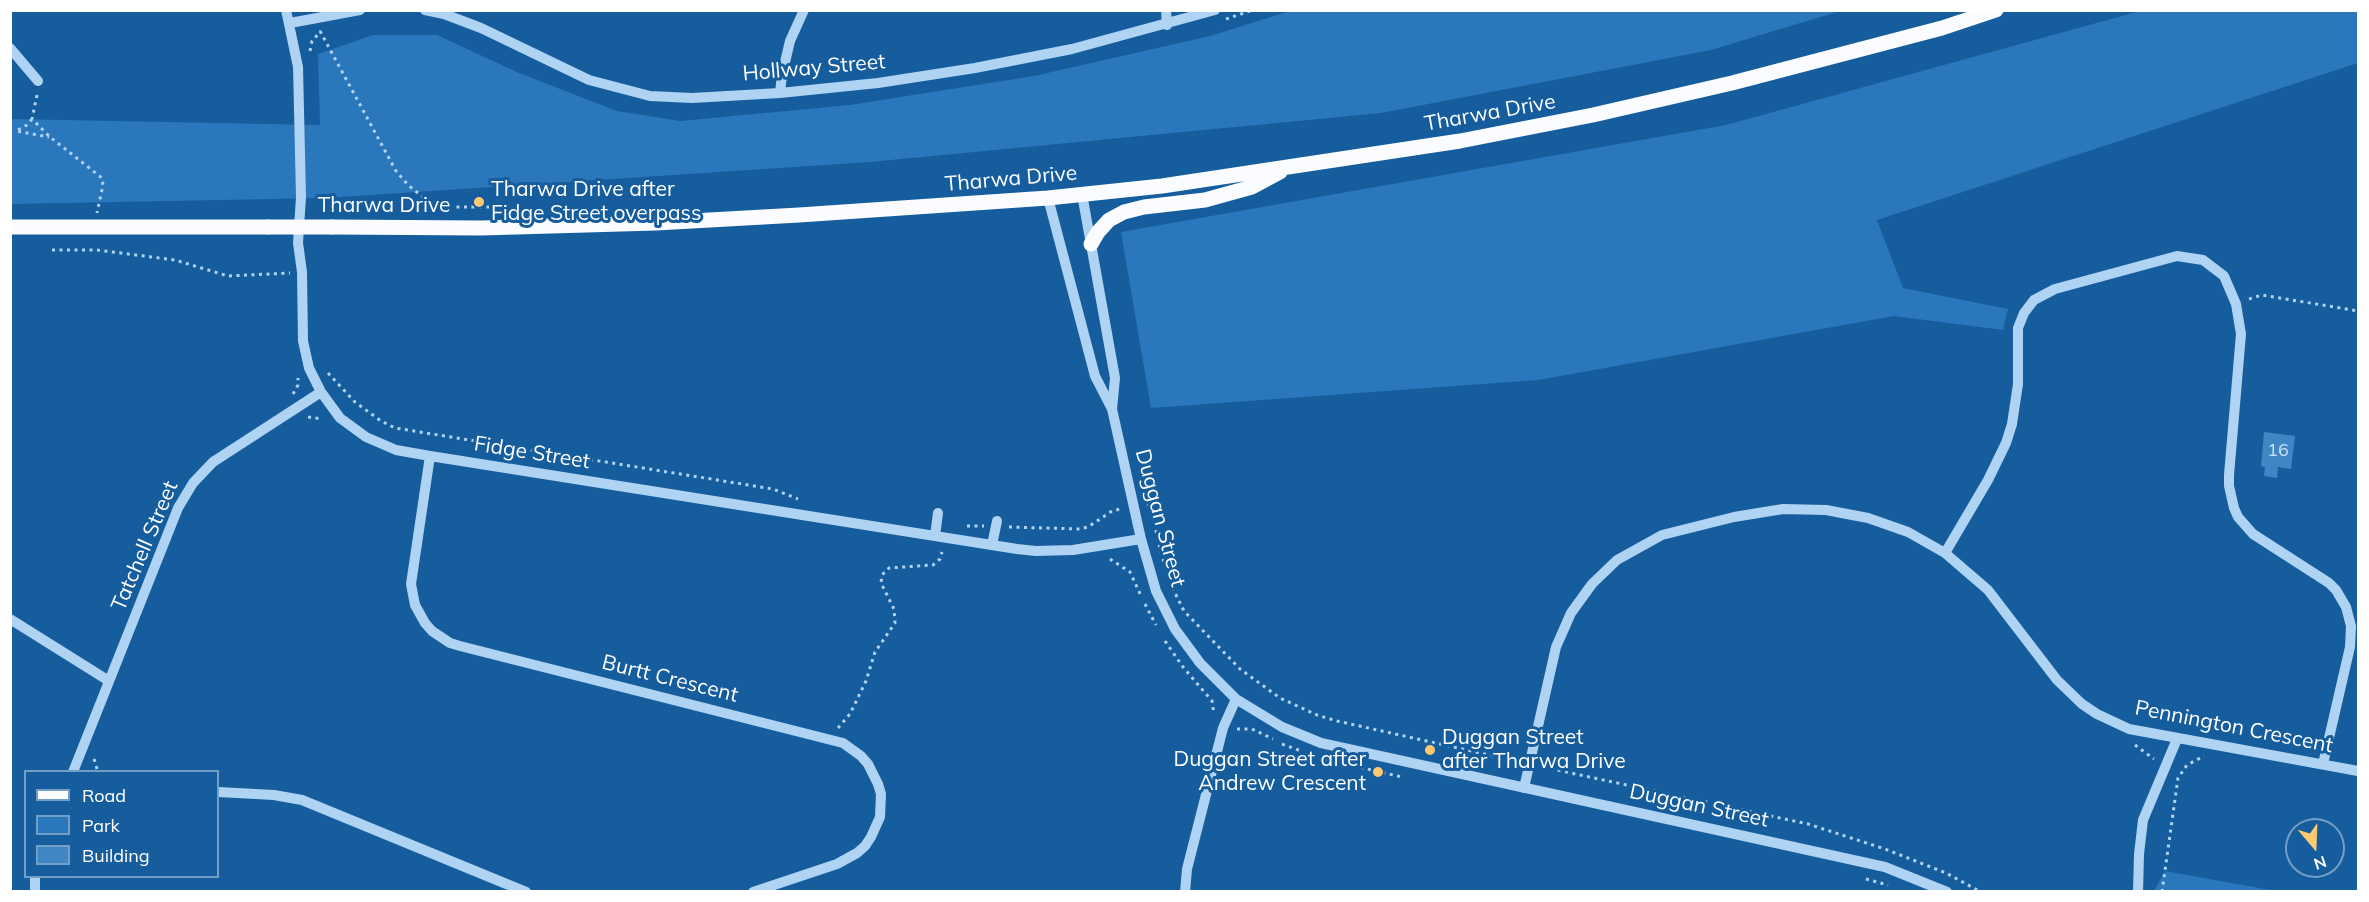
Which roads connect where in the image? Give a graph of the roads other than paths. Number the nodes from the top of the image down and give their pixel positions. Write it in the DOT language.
graph roads {
  1 [pos="286,10"];
  2 [pos="360,10"];
  3 [pos="425,10"];
  4 [pos="804,10"];
  5 [pos="1166,10"];
  6 [pos="1215,10"];
  7 [pos="1996,10"];
  8 [pos="445,12"];
  9 [pos="290,23"];
  10 [pos="1167,25"];
  11 [pos="10,48"];
  12 [pos="38,81"];
  13 [pos="780,93"];
  14 [pos="1291,166"];
  15 [pos="1082,194"];
  16 [pos="1048,198"];
  17 [pos="10,227"];
  18 [pos="1091,244"];
  19 [pos="321,392"];
  20 [pos="1112,409"];
  21 [pos="430,456"];
  22 [pos="938,513"];
  23 [pos="997,522"];
  24 [pos="939,537"];
  25 [pos="1141,539"];
  26 [pos="992,545"];
  27 [pos="1945,553"];
  28 [pos="10,619"];
  29 [pos="110,681"];
  30 [pos="1236,699"];
  31 [pos="2177,739"];
  32 [pos="2323,764"];
  33 [pos="73,770"];
  34 [pos="2358,771"];
  35 [pos="1524,788"];
  36 [pos="219,792"];
  37 [pos="526,891"];
  38 [pos="753,891"];
  39 [pos="1185,891"];
  40 [pos="1947,891"];
  41 [pos="2138,891"];
  1 -- 9 [label="street, Fidge Street"];
  2 -- 9 [label="street"];
  3 -- 8 [label="street, Hollway Street"];
  4 -- 13 [label="street"];
  5 -- 10 [label="street"];
  6 -- 10 [label="street, Hollway Street"];
  7 -- 14 [label="main road, Tharwa Drive"];
  8 -- 13 [label="street, Hollway Street"];
  9 -- 19 [label="street, Fidge Street"];
  10 -- 13 [label="street, Hollway Street"];
  11 -- 12 [label="street"];
  14 -- 15 [label="main road, Tharwa Drive"];
  14 -- 18 [label="main road"];
  15 -- 16 [label="main road, Tharwa Drive"];
  15 -- 18 [label="street, Duggan Street"];
  16 -- 17 [label="main road, Tharwa Drive, bridge"];
  16 -- 20 [label="street, Duggan Street"];
  18 -- 20 [label="street, Duggan Street"];
  19 -- 21 [label="street, Fidge Street"];
  19 -- 29 [label="street, Tatchell Street"];
  20 -- 25 [label="street, Duggan Street"];
  21 -- 24 [label="street, Fidge Street"];
  21 -- 38 [label="street, Burtt Crescent"];
  22 -- 24 [label="street"];
  23 -- 26 [label="street"];
  24 -- 26 [label="street, Fidge Street"];
  25 -- 26 [label="street, Fidge Street"];
  25 -- 30 [label="street, Duggan Street"];
  27 -- 31 [label="street, Pennington Crescent"];
  27 -- 32 [label="street"];
  27 -- 35 [label="street, Pennington Crescent"];
  28 -- 29 [label="street"];
  29 -- 33 [label="street, Tatchell Street"];
  30 -- 35 [label="street, Duggan Street"];
  30 -- 39 [label="street"];
  31 -- 32 [label="street, Pennington Crescent"];
  31 -- 41 [label="street"];
  32 -- 34 [label="street, Pennington Crescent"];
  35 -- 40 [label="street, Duggan Street"];
  36 -- 37 [label="street"];
}
